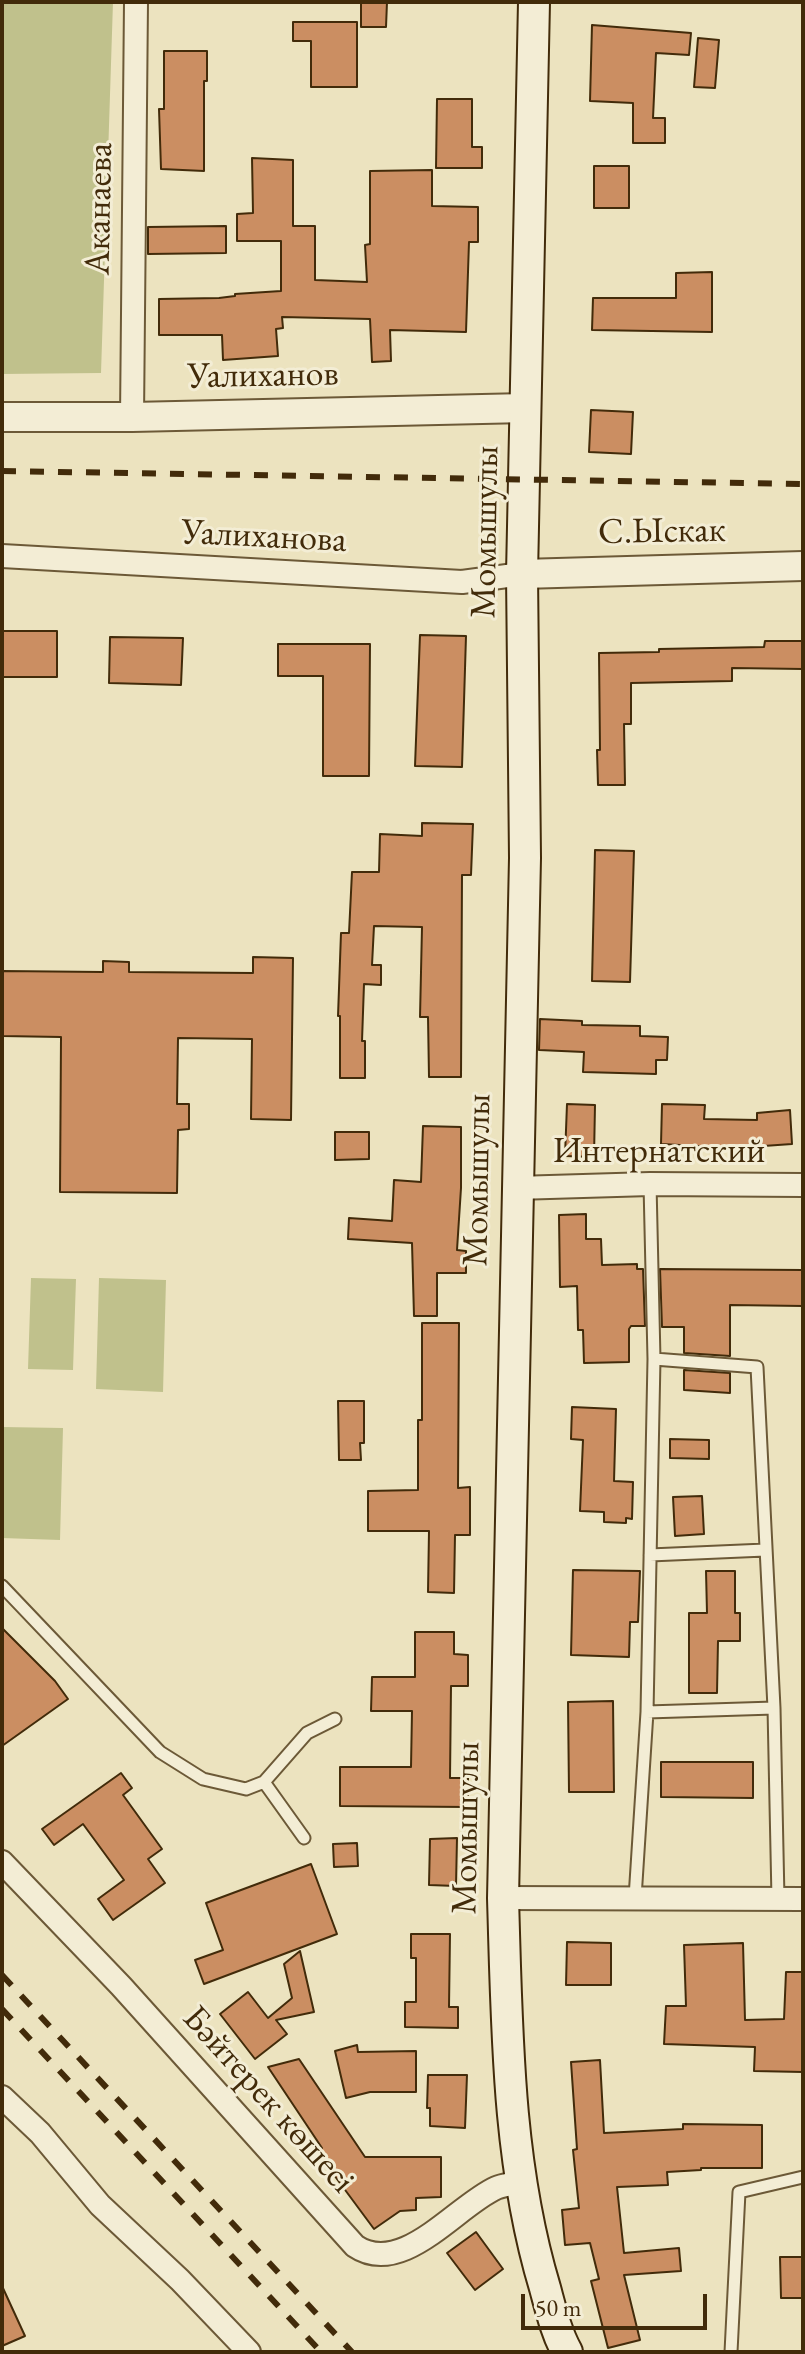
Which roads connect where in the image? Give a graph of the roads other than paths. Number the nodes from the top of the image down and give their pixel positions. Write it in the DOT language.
graph roads {
  1 [pos="136,2"];
  2 [pos="534,2"];
  3 [pos="526,408"];
  4 [pos="2,417"];
  5 [pos="132,417"];
  6 [pos="2,556"];
  7 [pos="803,566"];
  8 [pos="522,574"];
  9 [pos="650,1184"];
  10 [pos="803,1185"];
  11 [pos="516,1188"];
  12 [pos="654,1359"];
  13 [pos="765,1550"];
  14 [pos="650,1555"];
  15 [pos="2,1586"];
  16 [pos="774,1708"];
  17 [pos="647,1712"];
  18 [pos="335,1719"];
  19 [pos="264,1782"];
  20 [pos="304,1838"];
  21 [pos="2,1862"];
  22 [pos="503,1898"];
  23 [pos="635,1898"];
  24 [pos="778,1899"];
  25 [pos="803,1899"];
  26 [pos="2,2097"];
  27 [pos="803,2177"];
  28 [pos="520,2182"];
  29 [pos="249,2352"];
  30 [pos="567,2352"];
  31 [pos="731,2352"];
  1 -- 5 [label="street, Аканаева"];
  2 -- 3 [label="main road, Момышулы"];
  3 -- 5 [label="street, Уалиханов"];
  3 -- 8 [label="main road, Момышулы"];
  4 -- 5 [label="street, Уалиханов"];
  6 -- 8 [label="street, Уалиханова"];
  7 -- 8 [label="street, С.Ыскак"];
  8 -- 11 [label="main road, Момышулы"];
  9 -- 10 [label="street, Интернатский"];
  9 -- 11 [label="street, Интернатский"];
  9 -- 12 [label="lane"];
  11 -- 22 [label="main road, Момышулы"];
  12 -- 13 [label="lane"];
  12 -- 14 [label="lane"];
  13 -- 14 [label="lane"];
  13 -- 16 [label="lane"];
  14 -- 17 [label="lane"];
  15 -- 19 [label="lane"];
  16 -- 17 [label="lane"];
  16 -- 24 [label="lane"];
  17 -- 23 [label="lane"];
  18 -- 19 [label="lane"];
  19 -- 20 [label="lane"];
  21 -- 28 [label="street, Бәйтерек көшесі"];
  22 -- 23 [label="street"];
  22 -- 28 [label="main road, Момышулы"];
  23 -- 24 [label="street"];
  24 -- 25 [label="street"];
  26 -- 29 [label="street"];
  27 -- 31 [label="lane"];
  28 -- 30 [label="main road, Момышулы"];
}
